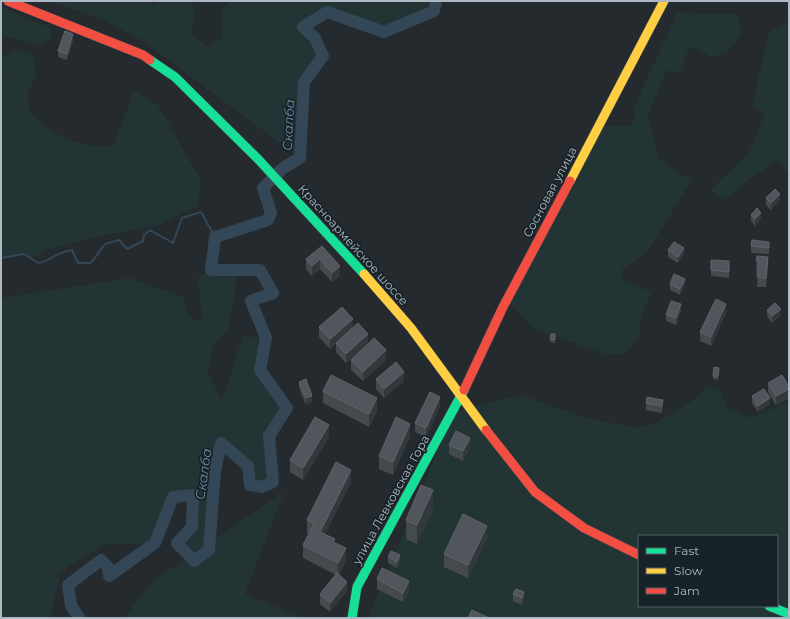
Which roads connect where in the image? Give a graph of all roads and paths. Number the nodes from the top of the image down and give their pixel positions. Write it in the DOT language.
graph roads {
  1 [pos="8,1"];
  2 [pos="664,1"];
  3 [pos="461,396"];
  4 [pos="638,555"];
  5 [pos="772,607"];
  6 [pos="789,614"];
  7 [pos="352,618"];
  1 -- 3 [label="main road, Красноармейское шоссе"];
  2 -- 3 [label="main road, Сосновая улица"];
  3 -- 4 [label="main road, Красноармейское шоссе"];
  3 -- 7 [label="main road, улица Левковская Гора"];
  5 -- 6 [label="main road"];
}
